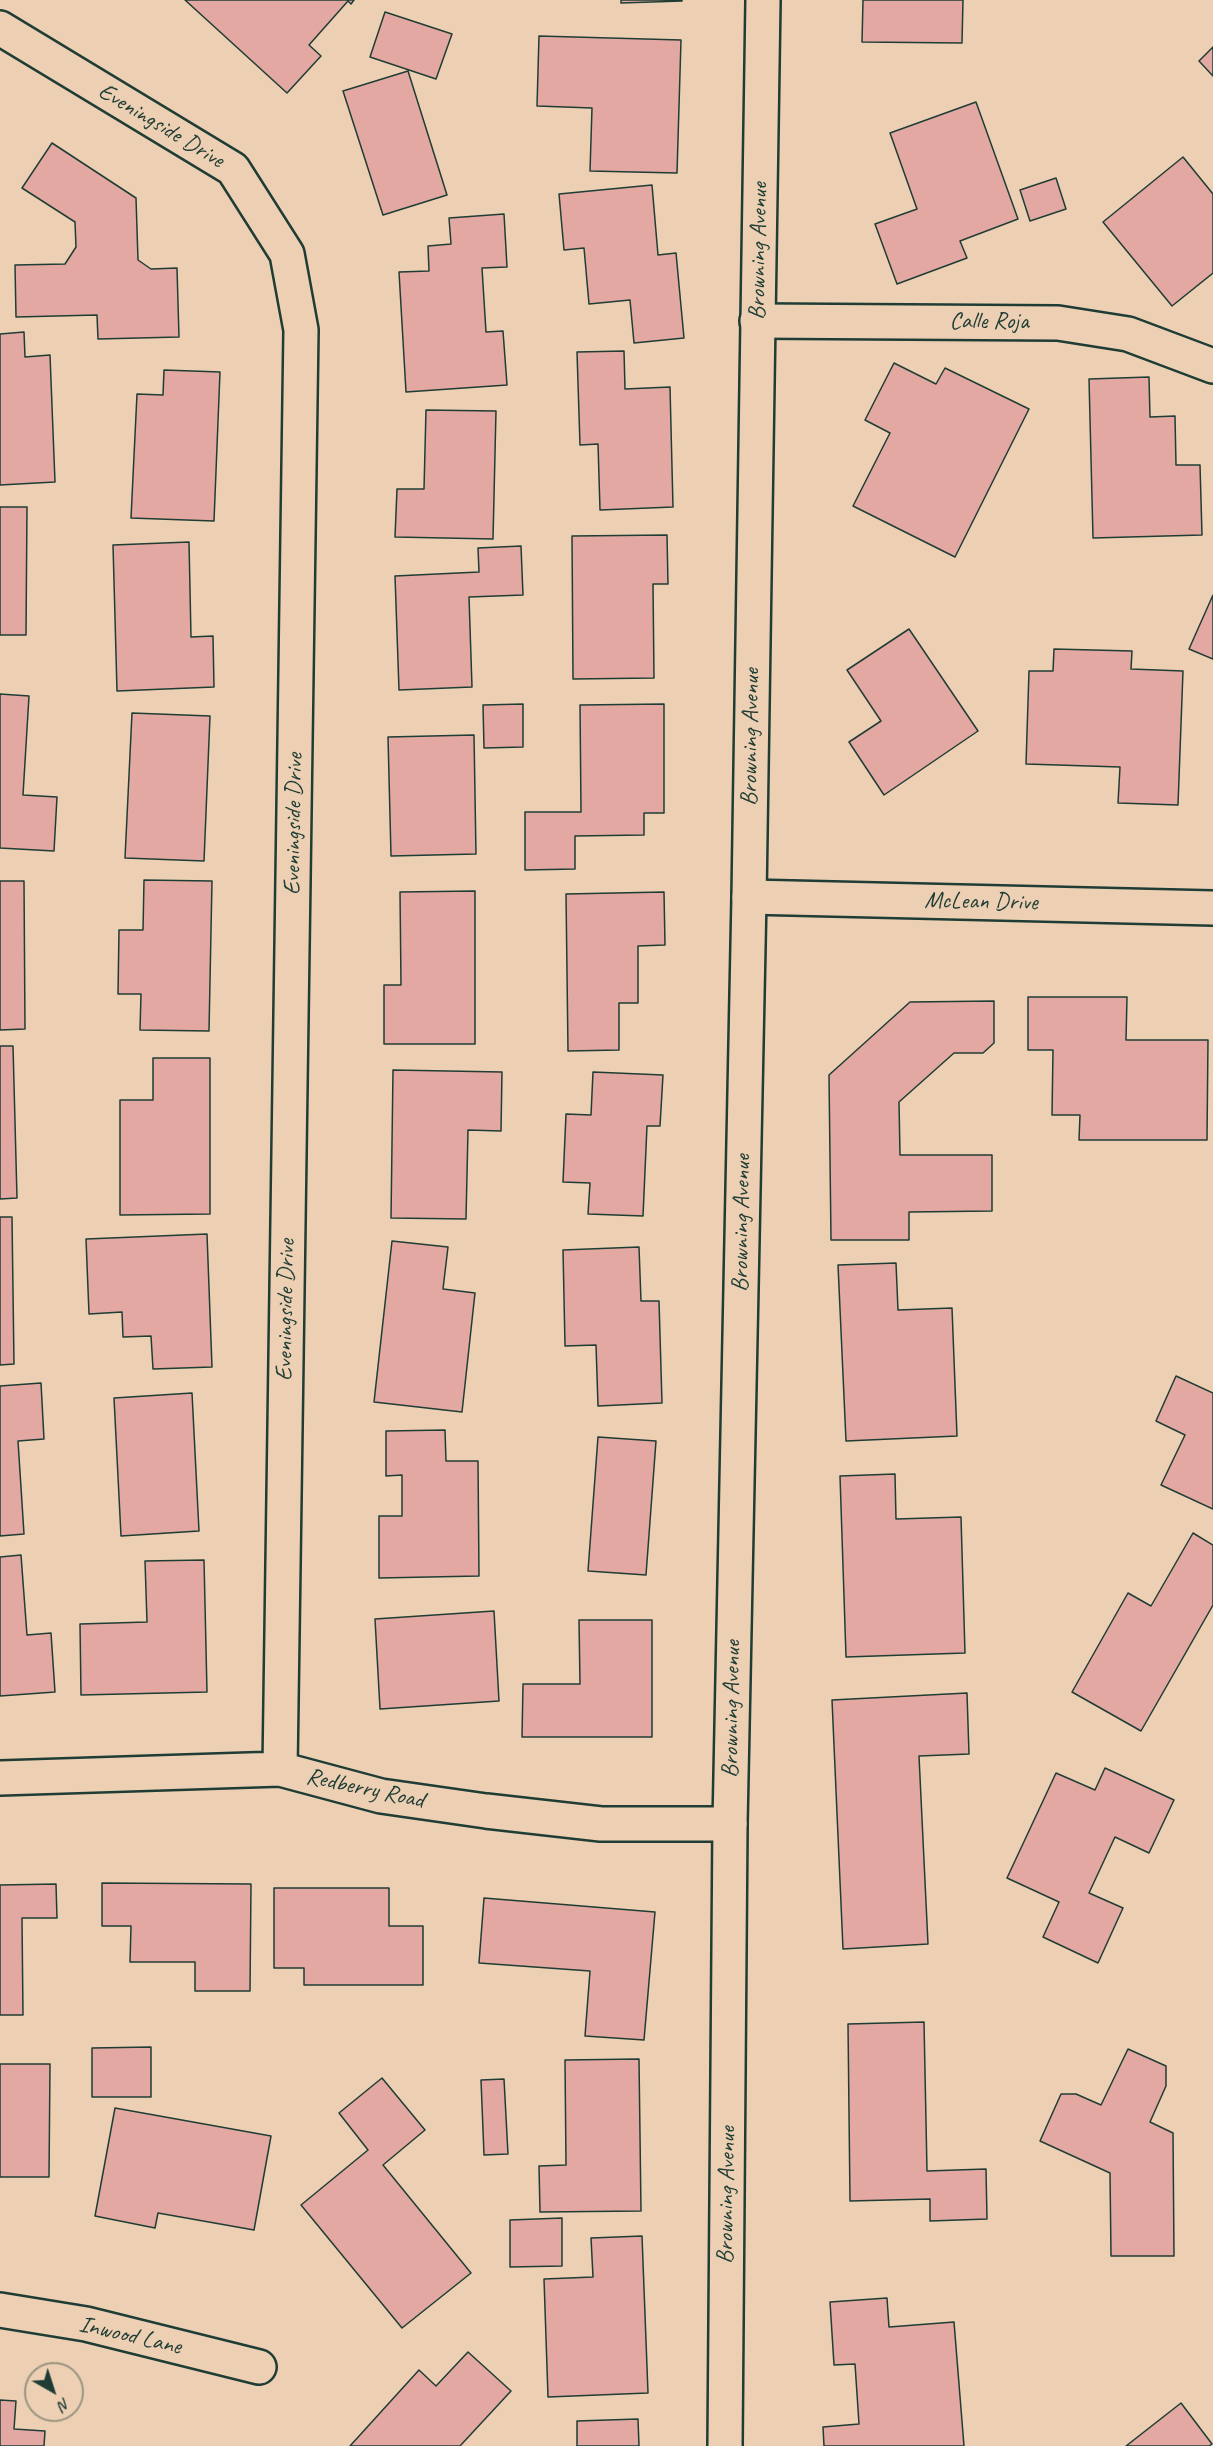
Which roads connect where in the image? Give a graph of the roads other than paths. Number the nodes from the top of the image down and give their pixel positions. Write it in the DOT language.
graph roads {
  1 [pos="763,0"];
  2 [pos="0,28"];
  3 [pos="757,321"];
  4 [pos="1213,366"];
  5 [pos="749,897"];
  6 [pos="1213,908"];
  7 [pos="280,1769"];
  8 [pos="0,1778"];
  9 [pos="730,1824"];
  10 [pos="0,2310"];
  11 [pos="259,2367"];
  12 [pos="725,2446"];
  1 -- 3 [label="street, Browning Avenue"];
  2 -- 7 [label="street, Eveningside Drive"];
  3 -- 4 [label="street, Calle Roja"];
  3 -- 5 [label="street, Browning Avenue"];
  5 -- 6 [label="street, McLean Drive"];
  5 -- 9 [label="street, Browning Avenue"];
  7 -- 8 [label="street, Redberry Road"];
  7 -- 9 [label="street, Redberry Road"];
  9 -- 12 [label="street, Browning Avenue"];
  10 -- 11 [label="street, Inwood Lane"];
}
